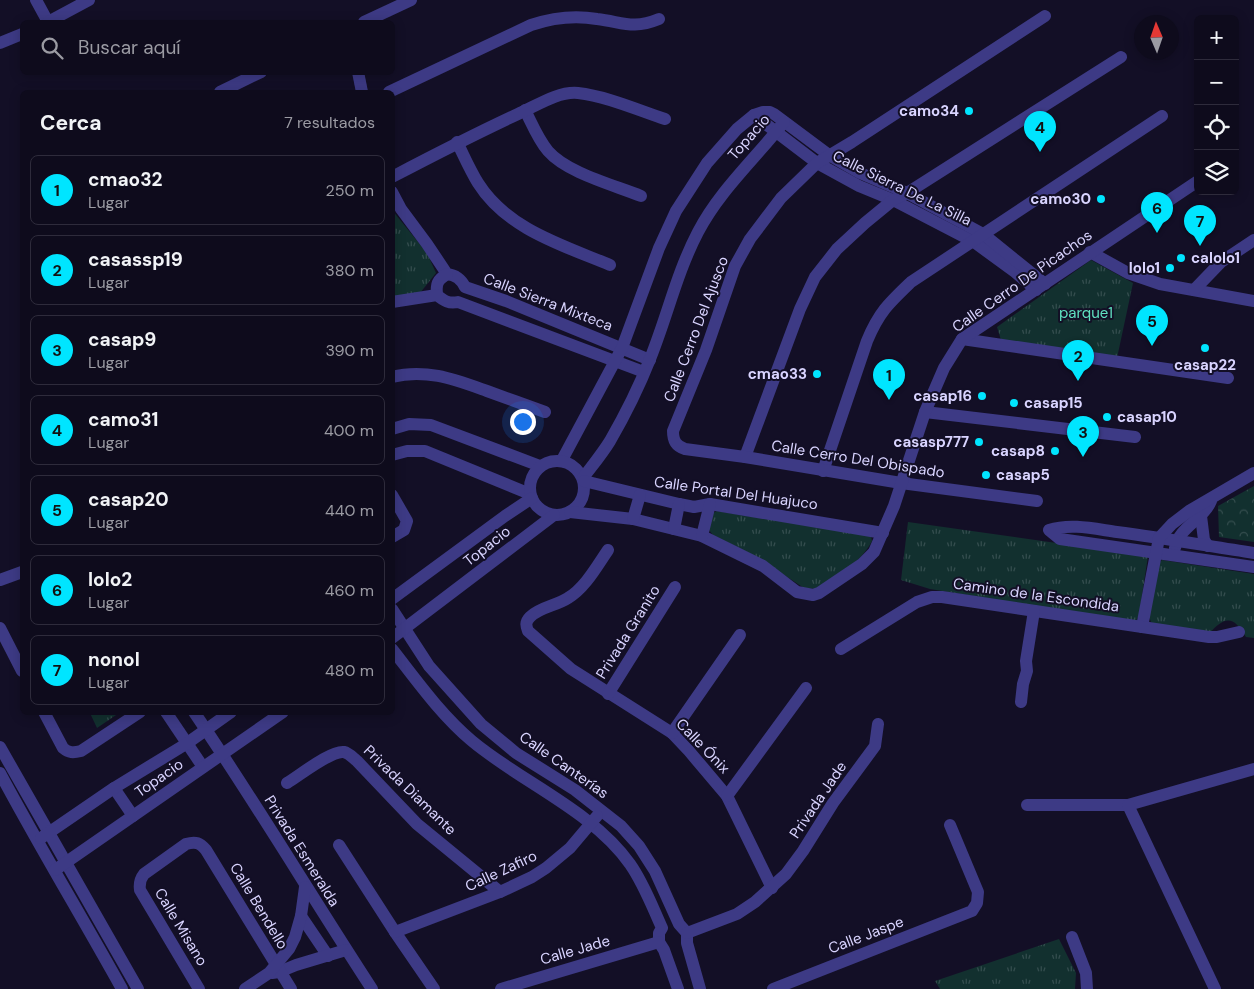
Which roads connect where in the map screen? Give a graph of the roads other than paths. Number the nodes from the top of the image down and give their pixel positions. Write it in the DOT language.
graph roads {
  1 [pos="36,0"];
  2 [pos="90,0"];
  3 [pos="411,0"];
  4 [pos="1045,16"];
  5 [pos="659,19"];
  6 [pos="47,20"];
  7 [pos="52,20"];
  8 [pos="368,20"];
  9 [pos="20,35"];
  10 [pos="0,43"];
  11 [pos="1121,57"];
  12 [pos="255,75"];
  13 [pos="359,75"];
  14 [pos="224,90"];
  15 [pos="362,90"];
  16 [pos="393,90"];
  17 [pos="525,110"];
  18 [pos="754,115"];
  19 [pos="1162,116"];
  20 [pos="665,119"];
  21 [pos="784,122"];
  22 [pos="776,132"];
  23 [pos="457,142"];
  24 [pos="829,155"];
  25 [pos="818,164"];
  26 [pos="395,175"];
  27 [pos="1194,184"];
  28 [pos="907,193"];
  29 [pos="641,196"];
  30 [pos="395,198"];
  31 [pos="893,200"];
  32 [pos="979,238"];
  33 [pos="1254,240"];
  34 [pos="1090,252"];
  35 [pos="610,265"];
  36 [pos="447,274"];
  37 [pos="465,287"];
  38 [pos="1040,287"];
  39 [pos="1194,290"];
  40 [pos="437,295"];
  41 [pos="1254,301"];
  42 [pos="395,302"];
  43 [pos="458,302"];
  44 [pos="577,331"];
  45 [pos="962,339"];
  46 [pos="572,345"];
  47 [pos="622,348"];
  48 [pos="650,360"];
  49 [pos="615,362"];
  50 [pos="644,372"];
  51 [pos="395,377"];
  52 [pos="1228,378"];
  53 [pos="545,412"];
  54 [pos="925,412"];
  55 [pos="395,428"];
  56 [pos="1135,437"];
  57 [pos="675,443"];
  58 [pos="395,454"];
  59 [pos="745,457"];
  60 [pos="562,460"];
  61 [pos="540,466"];
  62 [pos="823,471"];
  63 [pos="1254,473"];
  64 [pos="584,480"];
  65 [pos="901,483"];
  66 [pos="640,495"];
  67 [pos="531,496"];
  68 [pos="1212,499"];
  69 [pos="395,500"];
  70 [pos="1037,501"];
  71 [pos="679,504"];
  72 [pos="710,504"];
  73 [pos="570,512"];
  74 [pos="554,515"];
  75 [pos="1201,516"];
  76 [pos="632,519"];
  77 [pos="674,529"];
  78 [pos="884,532"];
  79 [pos="395,536"];
  80 [pos="702,536"];
  81 [pos="1159,538"];
  82 [pos="1176,542"];
  83 [pos="1208,546"];
  84 [pos="608,550"];
  85 [pos="1156,553"];
  86 [pos="1254,553"];
  87 [pos="1174,555"];
  88 [pos="1254,567"];
  89 [pos="20,573"];
  90 [pos="0,580"];
  91 [pos="676,587"];
  92 [pos="395,598"];
  93 [pos="1034,611"];
  94 [pos="395,614"];
  95 [pos="1142,627"];
  96 [pos="0,628"];
  97 [pos="406,630"];
  98 [pos="1239,632"];
  99 [pos="395,636"];
  100 [pos="740,636"];
  101 [pos="841,650"];
  102 [pos="395,653"];
  103 [pos="429,666"];
  104 [pos="20,667"];
  105 [pos="414,677"];
  106 [pos="806,688"];
  107 [pos="608,694"];
  108 [pos="1021,702"];
  109 [pos="46,715"];
  110 [pos="135,715"];
  111 [pos="168,715"];
  112 [pos="196,715"];
  113 [pos="227,715"];
  114 [pos="278,715"];
  115 [pos="878,724"];
  116 [pos="206,730"];
  117 [pos="672,733"];
  118 [pos="186,744"];
  119 [pos="0,747"];
  120 [pos="222,754"];
  121 [pos="203,767"];
  122 [pos="1254,769"];
  123 [pos="0,773"];
  124 [pos="288,783"];
  125 [pos="114,788"];
  126 [pos="727,796"];
  127 [pos="1028,805"];
  128 [pos="1128,805"];
  129 [pos="602,811"];
  130 [pos="132,816"];
  131 [pos="591,822"];
  132 [pos="950,825"];
  133 [pos="49,833"];
  134 [pos="36,841"];
  135 [pos="339,845"];
  136 [pos="66,863"];
  137 [pos="55,870"];
  138 [pos="140,880"];
  139 [pos="305,887"];
  140 [pos="772,888"];
  141 [pos="500,892"];
  142 [pos="301,916"];
  143 [pos="662,928"];
  144 [pos="395,932"];
  145 [pos="685,933"];
  146 [pos="1072,937"];
  147 [pos="662,946"];
  148 [pos="346,950"];
  149 [pos="328,956"];
  150 [pos="274,970"];
  151 [pos="122,989"];
  152 [pos="138,989"];
  153 [pos="199,989"];
  154 [pos="245,989"];
  155 [pos="291,989"];
  156 [pos="372,989"];
  157 [pos="434,989"];
  158 [pos="501,989"];
  159 [pos="678,989"];
  160 [pos="700,989"];
  161 [pos="772,989"];
  162 [pos="1087,989"];
  163 [pos="1215,989"];
  1 -- 6 [label="street"];
  2 -- 7 [label="street"];
  3 -- 8 [label="street"];
  4 -- 24 [label="street, Calle Cerro Del Ajusco"];
  5 -- 16 [label="street"];
  9 -- 10 [label="street"];
  11 -- 28 [label="street"];
  12 -- 14 [label="street"];
  13 -- 15 [label="street"];
  17 -- 20 [label="street"];
  17 -- 23 [label="street"];
  17 -- 29 [label="street"];
  18 -- 21 [label="street, Topacio"];
  18 -- 22 [label="street, Calle Sierra De La Silla"];
  18 -- 47 [label="street, Topacio"];
  19 -- 32 [label="street"];
  21 -- 22 [label="street, Topacio"];
  21 -- 24 [label="street, Calle Sierra De La Silla"];
  22 -- 25 [label="street, Calle Sierra De La Silla"];
  22 -- 48 [label="street, Topacio"];
  23 -- 26 [label="street"];
  23 -- 35 [label="street"];
  24 -- 25 [label="street, Calle Cerro Del Ajusco"];
  24 -- 28 [label="street, Calle Sierra De La Silla"];
  25 -- 31 [label="street, Calle Sierra De La Silla"];
  25 -- 57 [label="street, Calle Cerro Del Ajusco"];
  27 -- 34 [label="street, Calle Cerro De Picachos"];
  28 -- 31 [label="street"];
  28 -- 32 [label="street, Calle Sierra De La Silla"];
  30 -- 36 [label="street, Calle Sierra Mixteca"];
  31 -- 32 [label="street, Calle Sierra De La Silla"];
  31 -- 59 [label="street"];
  32 -- 38 [label="street, Calle Sierra De La Silla"];
  32 -- 62 [label="street"];
  33 -- 39 [label="street"];
  34 -- 38 [label="street, Calle Cerro De Picachos"];
  34 -- 39 [label="street"];
  36 -- 37 [label="street, Calle Sierra Mixteca"];
  36 -- 40 [label="street"];
  37 -- 43 [label="street"];
  37 -- 44 [label="street, Calle Sierra Mixteca"];
  38 -- 45 [label="street, Calle Cerro De Picachos"];
  39 -- 41 [label="street"];
  40 -- 42 [label="street"];
  40 -- 43 [label="street"];
  43 -- 46 [label="street"];
  44 -- 46 [label="street"];
  44 -- 47 [label="street, Calle Sierra Mixteca"];
  45 -- 52 [label="street"];
  45 -- 54 [label="street, Calle Cerro De Picachos"];
  46 -- 49 [label="street"];
  47 -- 48 [label="street, Calle Sierra Mixteca"];
  47 -- 49 [label="street, Topacio"];
  48 -- 50 [label="street, Topacio"];
  49 -- 50 [label="street"];
  49 -- 60 [label="street, Topacio"];
  50 -- 64 [label="street, Topacio"];
  51 -- 53 [label="street"];
  54 -- 56 [label="street"];
  54 -- 65 [label="street, Calle Cerro De Picachos"];
  55 -- 61 [label="street"];
  57 -- 59 [label="street, Calle Cerro Del Obispado"];
  58 -- 67 [label="street"];
  59 -- 62 [label="street, Calle Cerro Del Obispado"];
  60 -- 61 [label="street"];
  60 -- 64 [label="street"];
  61 -- 67 [label="street"];
  62 -- 65 [label="street, Calle Cerro Del Obispado"];
  63 -- 68 [label="street"];
  64 -- 66 [label="street, Calle Portal Del Huajuco"];
  64 -- 73 [label="street"];
  65 -- 70 [label="street, Calle Cerro Del Obispado"];
  65 -- 78 [label="street, Calle Cerro De Picachos"];
  66 -- 71 [label="street, Calle Portal Del Huajuco"];
  66 -- 76 [label="street"];
  67 -- 74 [label="street"];
  67 -- 92 [label="street, Topacio"];
  68 -- 75 [label="street"];
  68 -- 81 [label="street"];
  69 -- 79 [label="street"];
  71 -- 72 [label="street, Calle Portal Del Huajuco"];
  71 -- 77 [label="street"];
  72 -- 78 [label="street, Calle Portal Del Huajuco"];
  72 -- 80 [label="street"];
  73 -- 74 [label="street"];
  73 -- 76 [label="street"];
  74 -- 97 [label="street, Topacio"];
  75 -- 82 [label="street"];
  75 -- 83 [label="street"];
  76 -- 77 [label="street"];
  77 -- 80 [label="street"];
  78 -- 80 [label="street, Calle Cerro De Picachos"];
  81 -- 82 [label="street"];
  81 -- 85 [label="street"];
  81 -- 85 [label="street"];
  82 -- 83 [label="street"];
  82 -- 87 [label="street"];
  83 -- 86 [label="street"];
  84 -- 107 [label="street, Calle Ónix"];
  85 -- 87 [label="street"];
  85 -- 95 [label="street"];
  87 -- 88 [label="street"];
  89 -- 90 [label="street"];
  91 -- 107 [label="street, Privada Granito"];
  93 -- 95 [label="street, Camino de la Escondida"];
  93 -- 101 [label="street, Camino de la Escondida"];
  93 -- 108 [label="street"];
  94 -- 97 [label="street, Calle Canterías"];
  95 -- 98 [label="street, Camino de la Escondida"];
  96 -- 104 [label="street"];
  97 -- 99 [label="street, Topacio"];
  97 -- 103 [label="street, Calle Canterías"];
  100 -- 117 [label="street"];
  102 -- 105 [label="street"];
  103 -- 105 [label="street"];
  103 -- 129 [label="street, Calle Canterías"];
  105 -- 131 [label="street"];
  106 -- 126 [label="street"];
  107 -- 117 [label="street, Calle Ónix"];
  109 -- 110 [label="street"];
  111 -- 118 [label="street"];
  112 -- 116 [label="street, Privada Esmeralda"];
  113 -- 116 [label="street, Topacio"];
  114 -- 120 [label="street, Topacio"];
  115 -- 140 [label="street, Privada Jade"];
  116 -- 118 [label="street, Topacio"];
  116 -- 120 [label="street, Privada Esmeralda"];
  117 -- 126 [label="street, Calle Ónix"];
  118 -- 121 [label="street"];
  118 -- 125 [label="street, Topacio"];
  119 -- 133 [label="street"];
  120 -- 121 [label="street, Topacio"];
  120 -- 139 [label="street, Privada Esmeralda"];
  121 -- 130 [label="street, Topacio"];
  122 -- 128 [label="street"];
  123 -- 134 [label="street"];
  124 -- 141 [label="street, Privada Diamante"];
  125 -- 130 [label="street"];
  125 -- 133 [label="street, Topacio"];
  126 -- 140 [label="street, Calle Ónix"];
  127 -- 128 [label="street"];
  128 -- 163 [label="street"];
  129 -- 131 [label="street, Calle Zafiro"];
  129 -- 145 [label="street, Calle Canterías"];
  130 -- 136 [label="street, Topacio"];
  131 -- 141 [label="street, Calle Zafiro"];
  131 -- 143 [label="street"];
  132 -- 161 [label="street, Calle Jaspe"];
  133 -- 134 [label="street, Topacio"];
  133 -- 136 [label="street"];
  134 -- 137 [label="street"];
  135 -- 144 [label="street"];
  136 -- 137 [label="street, Topacio"];
  136 -- 152 [label="street"];
  137 -- 151 [label="street"];
  138 -- 150 [label="street, Calle Bendello"];
  138 -- 153 [label="street, Calle Misano"];
  139 -- 142 [label="street"];
  139 -- 148 [label="street, Privada Esmeralda"];
  140 -- 145 [label="street, Calle Jade"];
  141 -- 144 [label="street, Calle Zafiro"];
  142 -- 149 [label="street"];
  142 -- 150 [label="street"];
  143 -- 145 [label="street, Calle Jade"];
  143 -- 147 [label="street"];
  144 -- 157 [label="street"];
  145 -- 147 [label="street, Calle Jade"];
  145 -- 160 [label="street, Calle Canterías"];
  146 -- 162 [label="street"];
  147 -- 158 [label="street, Calle Jade"];
  147 -- 159 [label="street"];
  148 -- 149 [label="street"];
  148 -- 156 [label="street, Privada Esmeralda"];
  149 -- 150 [label="street"];
  150 -- 154 [label="street"];
  150 -- 155 [label="street, Calle Bendello"];
}
